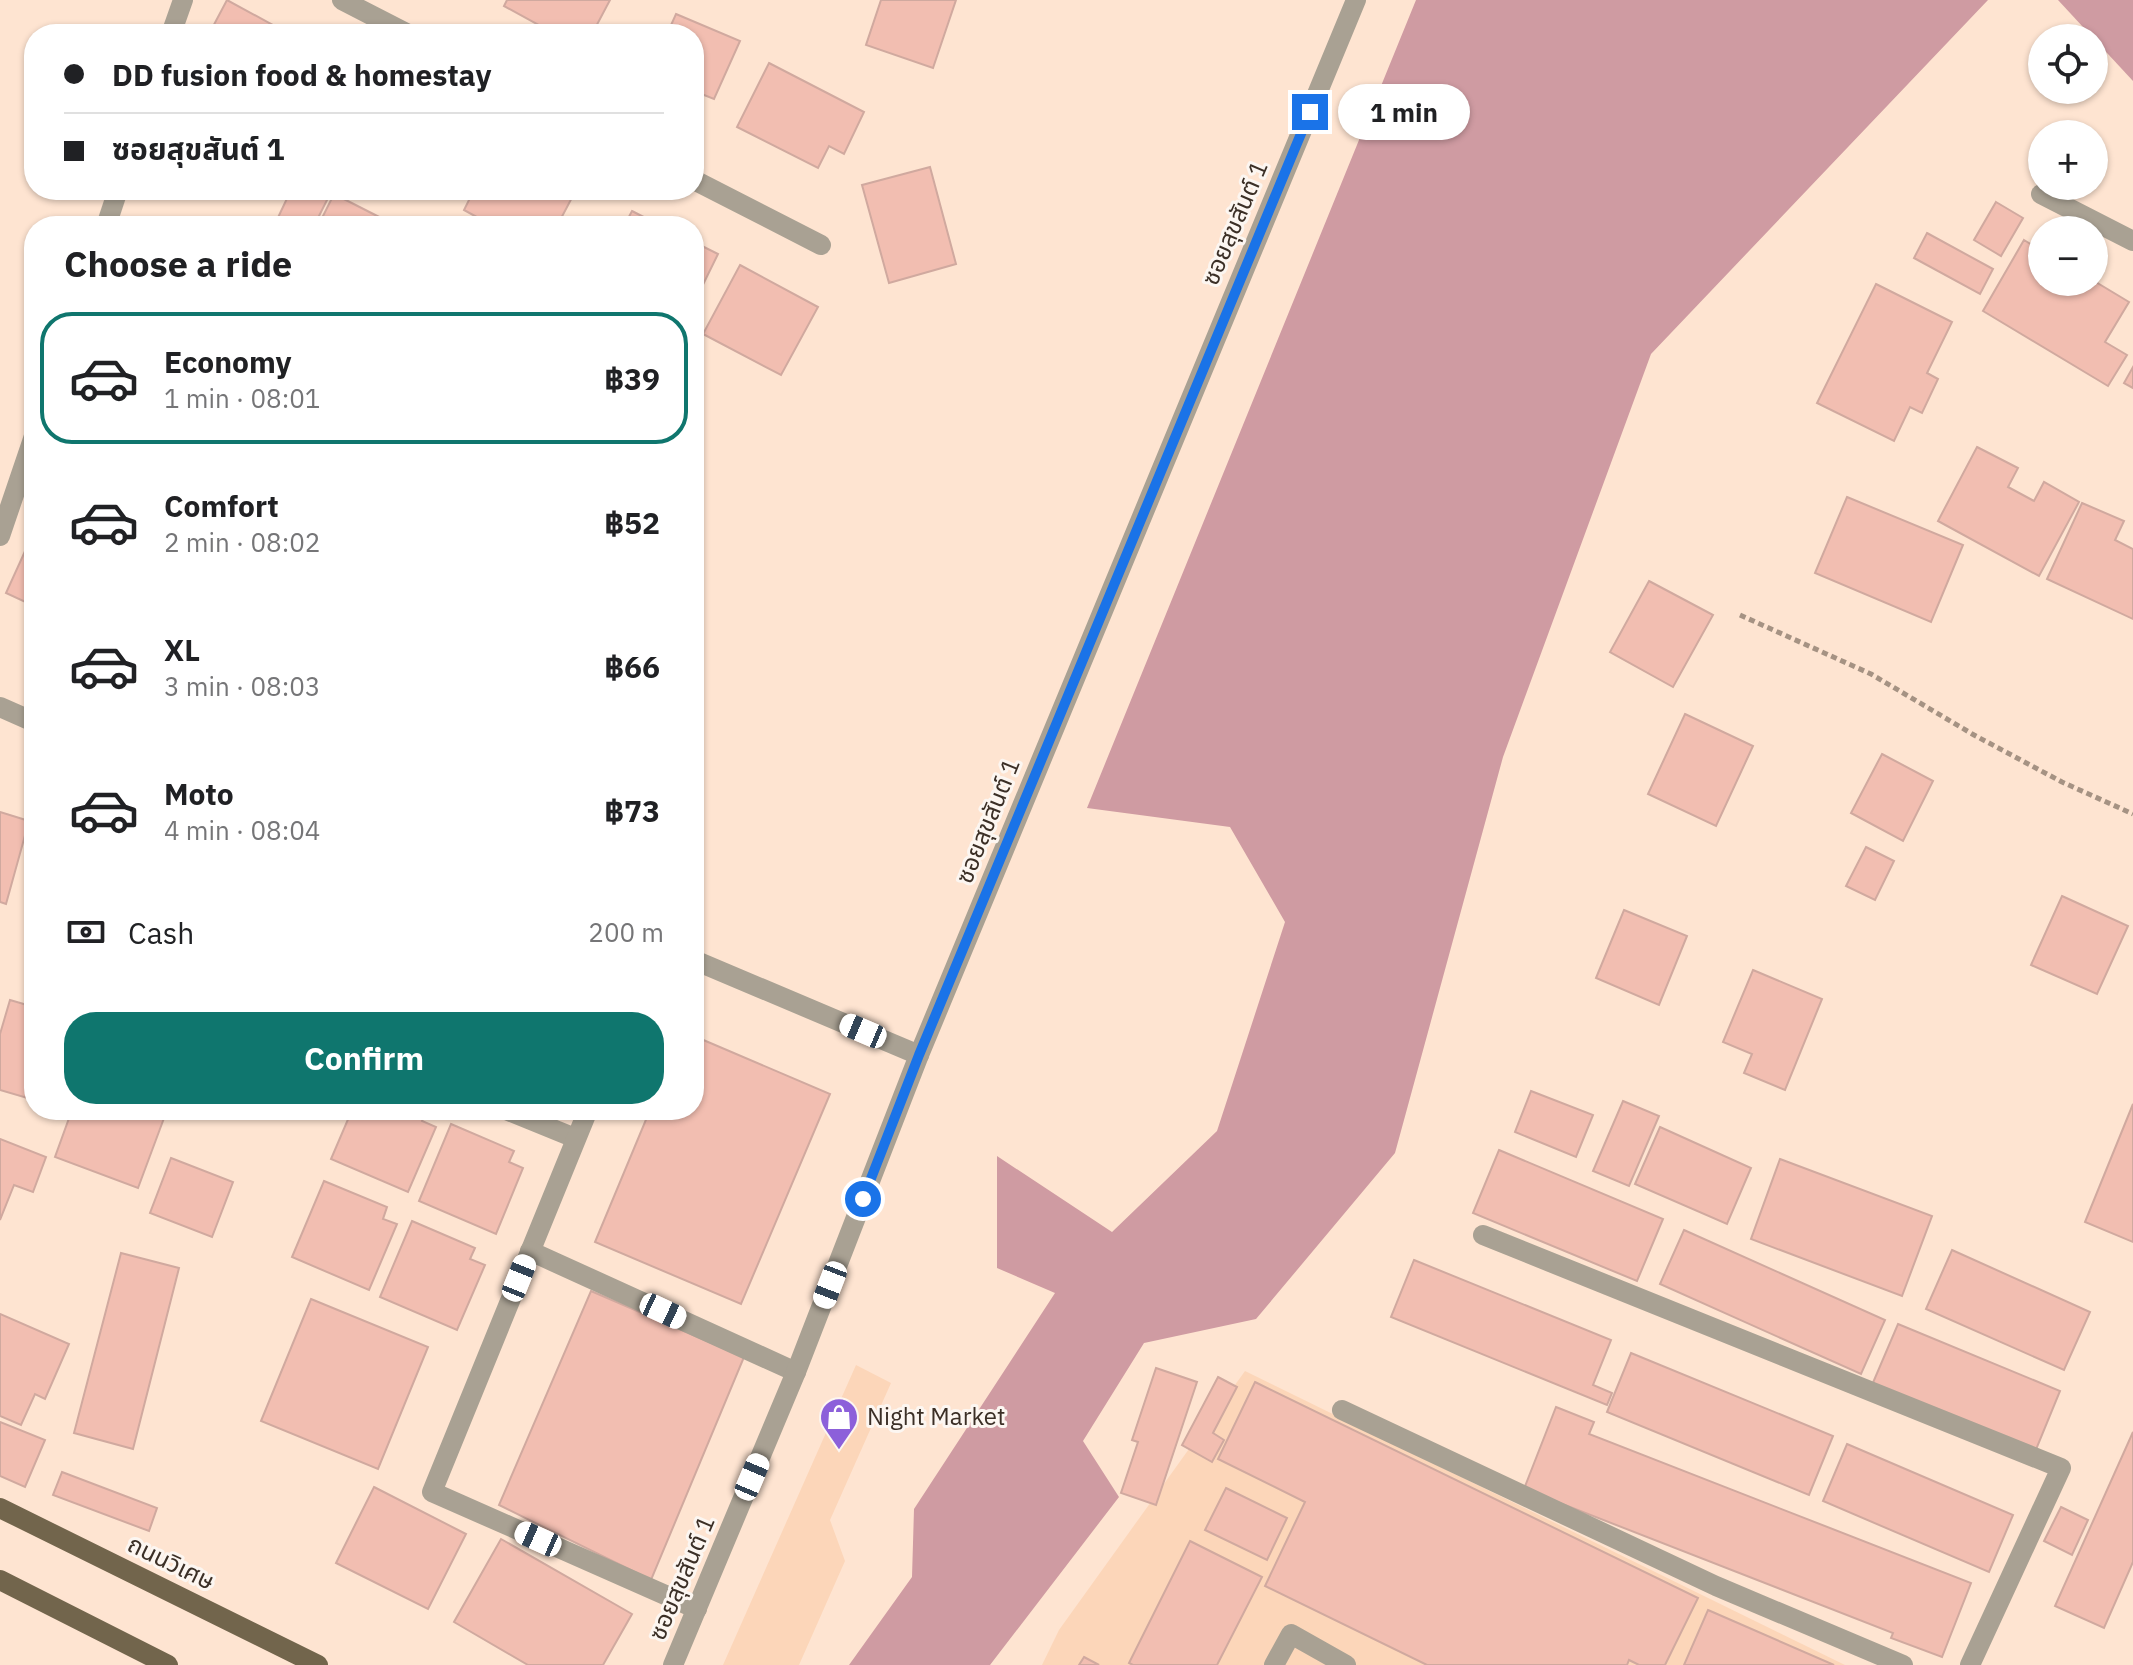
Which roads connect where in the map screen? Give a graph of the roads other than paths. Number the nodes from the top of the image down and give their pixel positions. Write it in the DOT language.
graph roads {
  1 [pos="183,0"];
  2 [pos="342,0"];
  3 [pos="1356,0"];
  4 [pos="175,24"];
  5 [pos="389,24"];
  6 [pos="704,185"];
  7 [pos="2053,200"];
  8 [pos="2133,241"];
  9 [pos="821,245"];
  10 [pos="24,465"];
  11 [pos="0,536"];
  12 [pos="0,707"];
  13 [pos="24,718"];
  14 [pos="704,964"];
  15 [pos="919,1055"];
  16 [pos="531,1120"];
  17 [pos="583,1120"];
  18 [pos="575,1138"];
  19 [pos="1483,1235"];
  20 [pos="530,1251"];
  21 [pos="796,1372"];
  22 [pos="1342,1410"];
  23 [pos="0,1508"];
  24 [pos="0,1580"];
  25 [pos="697,1609"];
  26 [pos="168,1665"];
  27 [pos="318,1665"];
  28 [pos="673,1665"];
  29 [pos="1274,1665"];
  30 [pos="1346,1665"];
  31 [pos="1903,1665"];
  32 [pos="1970,1665"];
  1 -- 4 [label="street"];
  2 -- 5 [label="street"];
  3 -- 15 [label="street, ซอยสุขสันต์ 1"];
  6 -- 9 [label="street"];
  7 -- 8 [label="street"];
  10 -- 11 [label="street"];
  12 -- 13 [label="street"];
  14 -- 15 [label="street"];
  15 -- 21 [label="street, ซอยสุขสันต์ 1"];
  16 -- 18 [label="street"];
  17 -- 18 [label="street"];
  18 -- 20 [label="street"];
  19 -- 32 [label="street"];
  20 -- 21 [label="street"];
  20 -- 25 [label="street"];
  21 -- 25 [label="street, ซอยสุขสันต์ 1"];
  22 -- 31 [label="street"];
  23 -- 27 [label="main road, ถนนวิเศษ"];
  24 -- 26 [label="main road"];
  25 -- 28 [label="street, ซอยสุขสันต์ 1"];
  29 -- 30 [label="street"];
}
